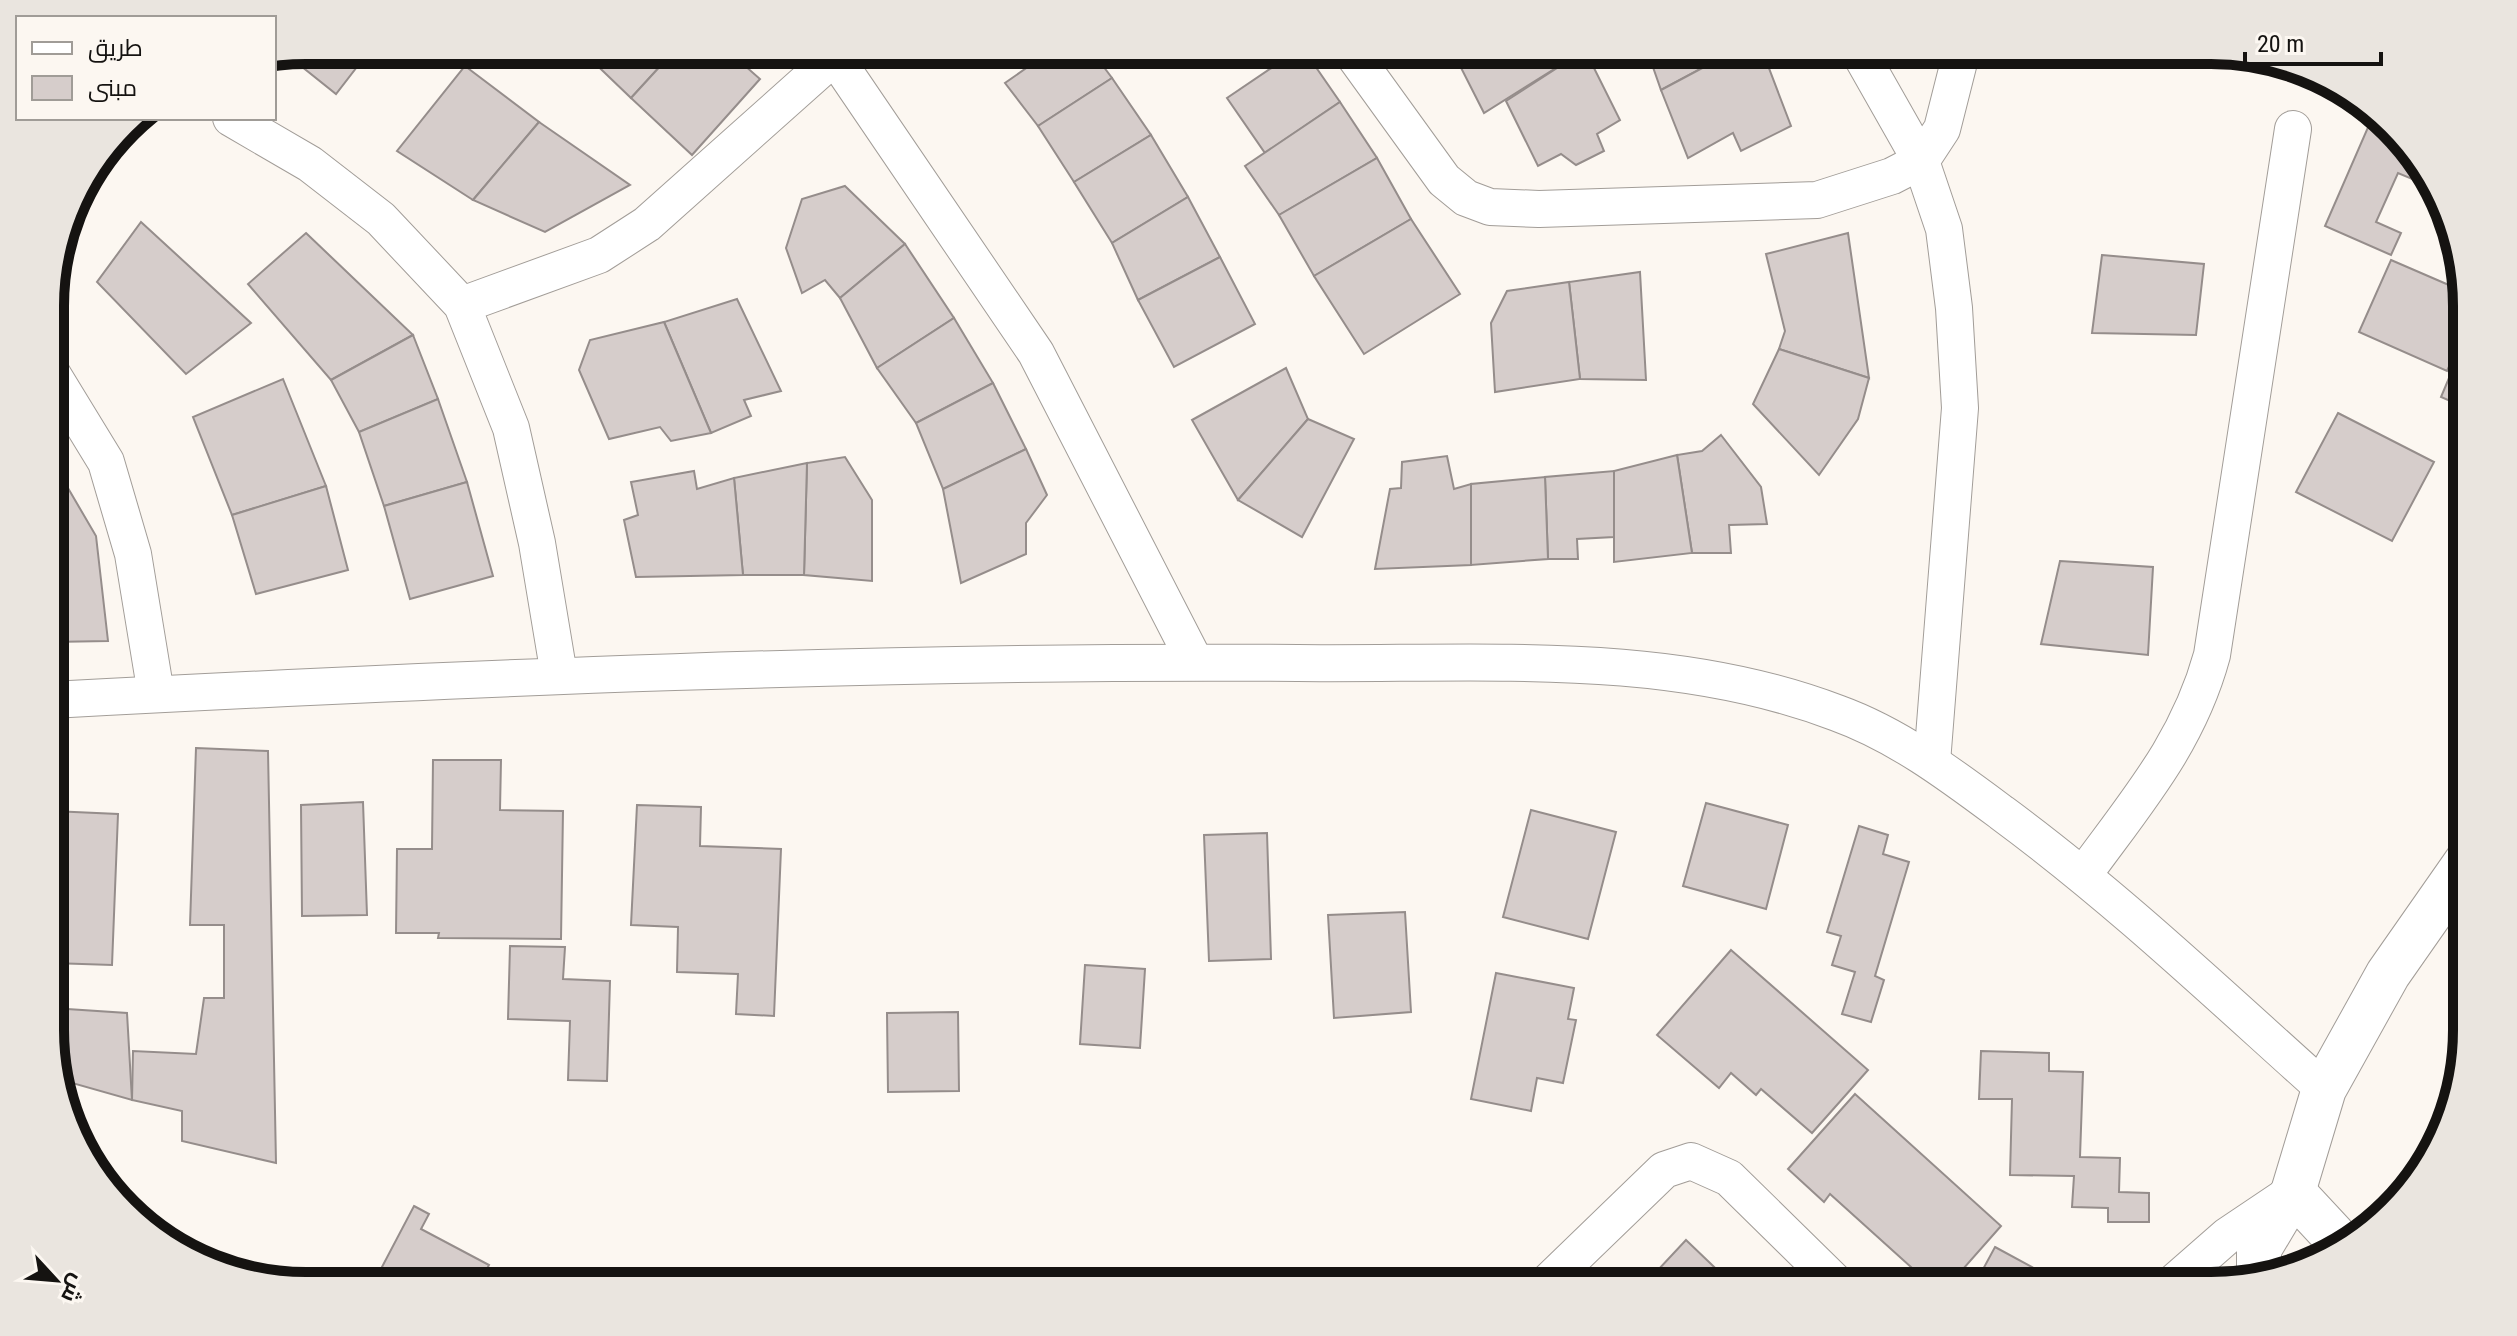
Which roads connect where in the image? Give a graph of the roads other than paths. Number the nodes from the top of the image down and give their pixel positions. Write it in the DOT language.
graph roads {
  1 [pos="1360,64"];
  2 [pos="1866,64"];
  3 [pos="1958,64"];
  4 [pos="822,65"];
  5 [pos="844,65"];
  6 [pos="234,120"];
  7 [pos="2293,129"];
  8 [pos="1921,161"];
  9 [pos="462,305"];
  10 [pos="65,395"];
  11 [pos="1195,662"];
  12 [pos="559,675"];
  13 [pos="156,694"];
  14 [pos="64,699"];
  15 [pos="1932,762"];
  16 [pos="2084,874"];
  17 [pos="2453,881"];
  18 [pos="2324,1089"];
  19 [pos="2293,1192"];
  20 [pos="2333,1238"];
  21 [pos="2259,1267"];
  22 [pos="1559,1271"];
  23 [pos="1824,1271"];
  24 [pos="2187,1271"];
  1 -- 8 [label="street"];
  2 -- 8 [label="street"];
  3 -- 8 [label="street"];
  4 -- 9 [label="street"];
  5 -- 11 [label="street"];
  6 -- 9 [label="street"];
  7 -- 16 [label="street"];
  8 -- 15 [label="street"];
  9 -- 12 [label="street"];
  10 -- 13 [label="street"];
  11 -- 12 [label="street"];
  11 -- 15 [label="street"];
  12 -- 13 [label="street"];
  13 -- 14 [label="street"];
  15 -- 16 [label="street"];
  16 -- 18 [label="street"];
  17 -- 18 [label="main road"];
  18 -- 19 [label="main road"];
  19 -- 20 [label="main road"];
  19 -- 21 [label="main road"];
  19 -- 24 [label="street"];
  22 -- 23 [label="street"];
}
